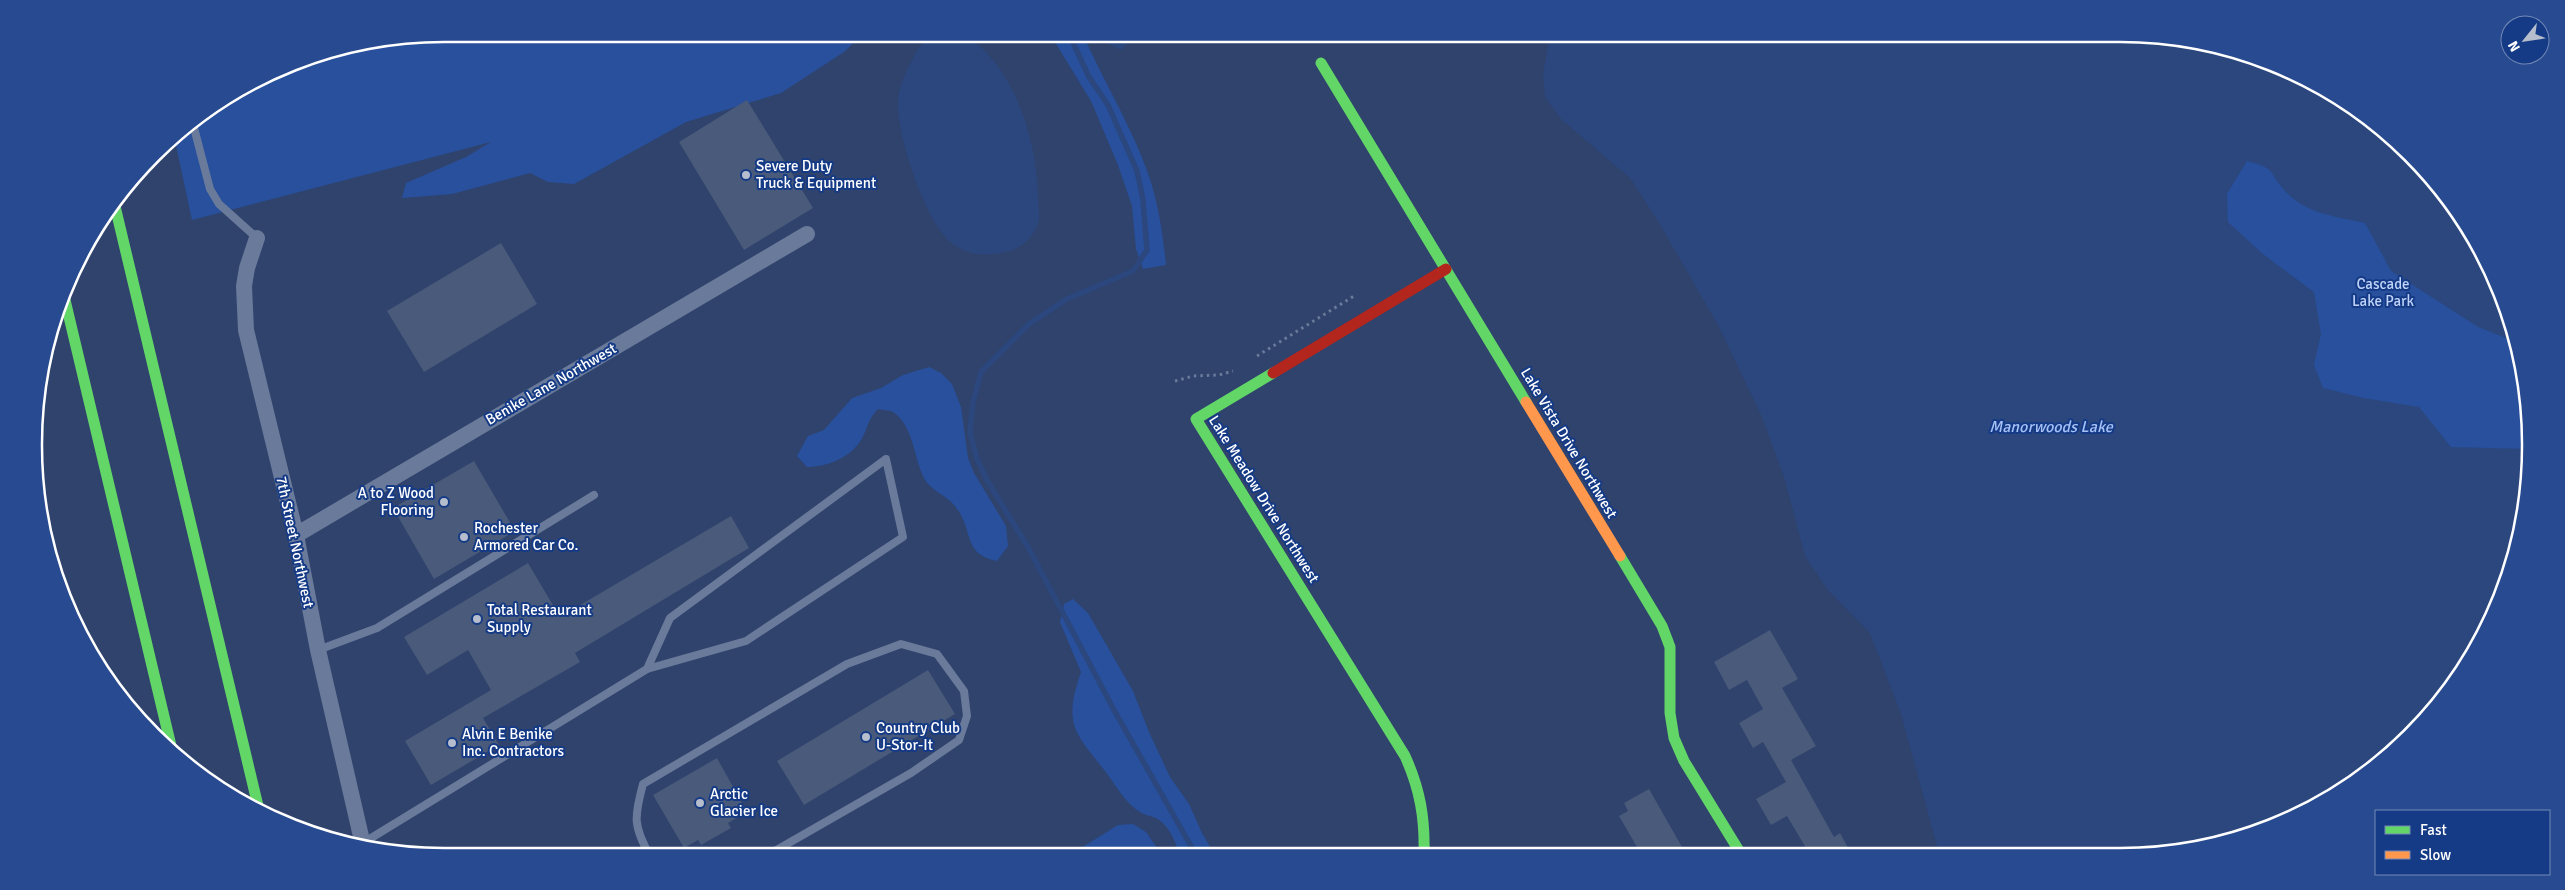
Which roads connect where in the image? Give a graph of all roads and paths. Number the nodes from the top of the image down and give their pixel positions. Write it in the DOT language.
graph roads {
  1 [pos="1321,63"];
  2 [pos="195,130"];
  3 [pos="116,212"];
  4 [pos="807,234"];
  5 [pos="257,238"];
  6 [pos="1446,269"];
  7 [pos="1354,296"];
  8 [pos="67,308"];
  9 [pos="1255,357"];
  10 [pos="1239,367"];
  11 [pos="1175,381"];
  12 [pos="594,495"];
  13 [pos="296,535"];
  14 [pos="318,650"];
  15 [pos="647,669"];
  16 [pos="169,738"];
  17 [pos="257,801"];
  18 [pos="362,839"];
  19 [pos="369,840"];
  20 [pos="645,848"];
  21 [pos="780,848"];
  22 [pos="1424,848"];
  23 [pos="1737,848"];
  1 -- 6 [label="main road, Lake Vista Drive Northwest"];
  2 -- 5 [label="lane"];
  3 -- 17 [label="main road"];
  4 -- 13 [label="street, Benike Lane Northwest"];
  5 -- 13 [label="street, 7th Street Northwest"];
  6 -- 22 [label="main road, Lake Meadow Drive Northwest"];
  6 -- 23 [label="main road, Lake Vista Drive Northwest"];
  7 -- 9 [label="path"];
  8 -- 16 [label="main road"];
  10 -- 11 [label="path"];
  12 -- 14 [label="lane"];
  13 -- 14 [label="street, 7th Street Northwest"];
  14 -- 18 [label="street, 7th Street Northwest"];
  15 -- 15 [label="lane"];
  15 -- 19 [label="lane"];
  20 -- 21 [label="lane"];
}
